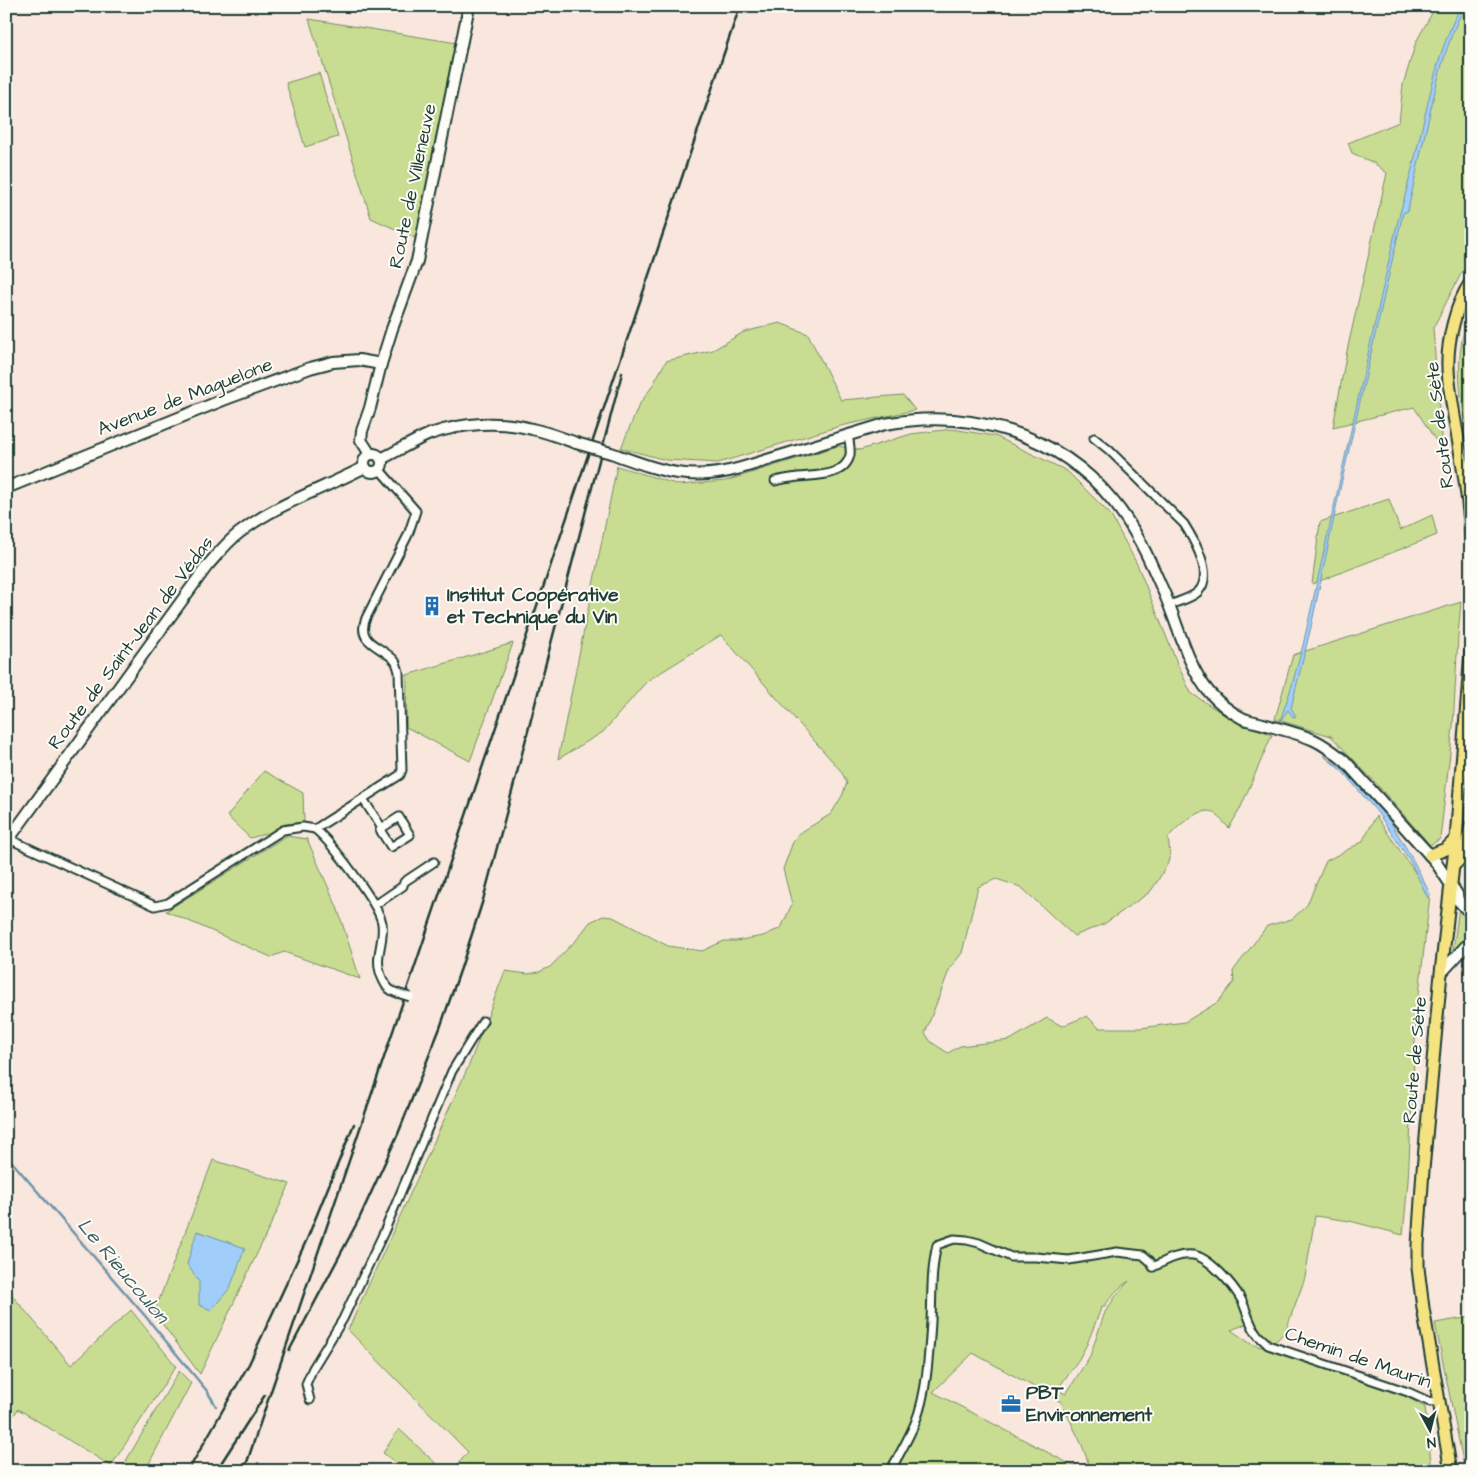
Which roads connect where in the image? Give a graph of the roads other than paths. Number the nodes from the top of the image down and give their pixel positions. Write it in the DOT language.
graph roads {
  1 [pos="469,6"];
  2 [pos="1471,282"];
  3 [pos="381,364"];
  4 [pos="848,435"];
  5 [pos="1094,438"];
  6 [pos="370,454"];
  7 [pos="381,458"];
  8 [pos="365,468"];
  9 [pos="380,470"];
  10 [pos="775,481"];
  11 [pos="1468,486"];
  12 [pos="6,488"];
  13 [pos="1471,538"];
  14 [pos="1169,605"];
  15 [pos="1471,652"];
  16 [pos="364,799"];
  17 [pos="1471,826"];
  18 [pos="382,828"];
  19 [pos="315,830"];
  20 [pos="1456,839"];
  21 [pos="8,841"];
  22 [pos="1430,855"];
  23 [pos="434,862"];
  24 [pos="1453,866"];
  25 [pos="1454,890"];
  26 [pos="374,904"];
  27 [pos="1471,905"];
  28 [pos="1471,914"];
  29 [pos="1471,936"];
  30 [pos="1468,946"];
  31 [pos="1441,973"];
  32 [pos="410,997"];
  33 [pos="482,1021"];
  34 [pos="310,1400"];
  35 [pos="1438,1401"];
  36 [pos="890,1471"];
  37 [pos="1451,1471"];
  1 -- 3 [label="street, Route de Villeneuve"];
  2 -- 11 [label="main road, Route de Sète"];
  3 -- 6 [label="street, Route de Villeneuve"];
  3 -- 12 [label="street, Avenue de Maguelone"];
  4 -- 7 [label="street, bridge"];
  4 -- 10 [label="street"];
  4 -- 14 [label="street"];
  5 -- 14 [label="street"];
  6 -- 7 [label="street"];
  6 -- 8 [label="street"];
  7 -- 9 [label="street"];
  8 -- 9 [label="street"];
  8 -- 21 [label="street, Route de Saint-Jean de Védas"];
  9 -- 16 [label="street"];
  11 -- 13 [label="main road, Route de Sète"];
  14 -- 22 [label="street"];
  15 -- 20 [label="main road, Route de Sète"];
  16 -- 18 [label="street"];
  16 -- 19 [label="street"];
  17 -- 24 [label="main road"];
  18 -- 18 [label="street"];
  19 -- 21 [label="street"];
  19 -- 26 [label="street"];
  20 -- 22 [label="main road"];
  20 -- 24 [label="main road, Route de Sète"];
  22 -- 25 [label="street"];
  23 -- 26 [label="street"];
  24 -- 25 [label="main road, Route de Sète"];
  25 -- 27 [label="street"];
  25 -- 28 [label="street"];
  25 -- 31 [label="main road, Route de Sète"];
  26 -- 32 [label="street, bridge"];
  29 -- 30 [label="street"];
  30 -- 31 [label="street"];
  31 -- 35 [label="main road, Route de Sète"];
  33 -- 34 [label="street"];
  35 -- 36 [label="street, Chemin de Maurin"];
  35 -- 37 [label="main road, Route de Sète"];
}
